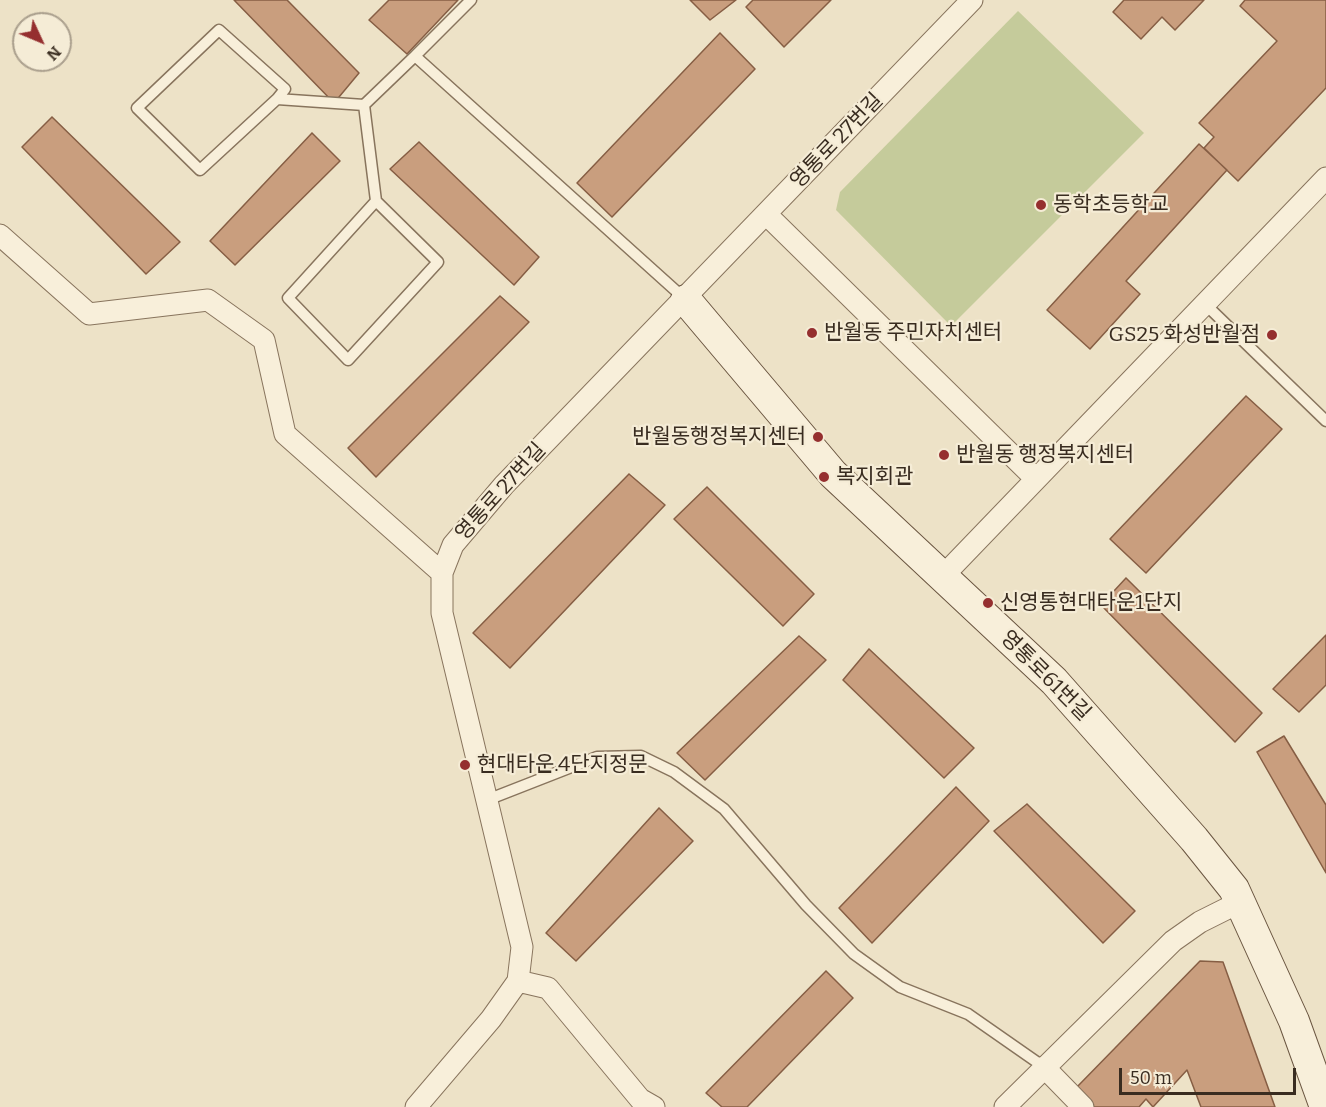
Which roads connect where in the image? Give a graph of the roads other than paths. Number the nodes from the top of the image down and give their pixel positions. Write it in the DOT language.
graph roads {
  1 [pos="471,0"];
  2 [pos="972,0"];
  3 [pos="415,56"];
  4 [pos="277,99"];
  5 [pos="364,105"];
  6 [pos="1326,178"];
  7 [pos="376,201"];
  8 [pos="767,215"];
  9 [pos="0,235"];
  10 [pos="686,300"];
  11 [pos="1205,304"];
  12 [pos="1326,421"];
  13 [pos="1036,479"];
  14 [pos="442,573"];
  15 [pos="942,577"];
  16 [pos="487,800"];
  17 [pos="1240,902"];
  18 [pos="522,947"];
  19 [pos="518,981"];
  20 [pos="548,988"];
  21 [pos="1044,1066"];
  22 [pos="416,1107"];
  23 [pos="654,1107"];
  24 [pos="1005,1107"];
  25 [pos="1083,1107"];
  26 [pos="1325,1107"];
  1 -- 3 [label="lane"];
  2 -- 8 [label="street, 영통로 27번길"];
  3 -- 5 [label="lane"];
  3 -- 10 [label="lane"];
  4 -- 4 [label="lane"];
  4 -- 5 [label="lane"];
  5 -- 7 [label="lane"];
  6 -- 11 [label="street"];
  7 -- 7 [label="lane"];
  8 -- 10 [label="street, 영통로 27번길"];
  8 -- 13 [label="street"];
  9 -- 14 [label="street"];
  10 -- 14 [label="street, 영통로 27번길"];
  10 -- 15 [label="street, 영통로61번길"];
  11 -- 12 [label="lane"];
  11 -- 13 [label="street"];
  13 -- 15 [label="street"];
  14 -- 16 [label="street, 영통로 27번길"];
  15 -- 17 [label="street, 영통로61번길"];
  16 -- 18 [label="street, 영통로 27번길"];
  16 -- 21 [label="lane"];
  17 -- 21 [label="street"];
  17 -- 26 [label="street, 영통로61번길"];
  18 -- 19 [label="street, 영통로 27번길"];
  18 -- 20 [label="street"];
  19 -- 20 [label="street"];
  19 -- 22 [label="street, 영통로 27번길"];
  20 -- 23 [label="street"];
  21 -- 24 [label="street"];
  21 -- 25 [label="street"];
}
